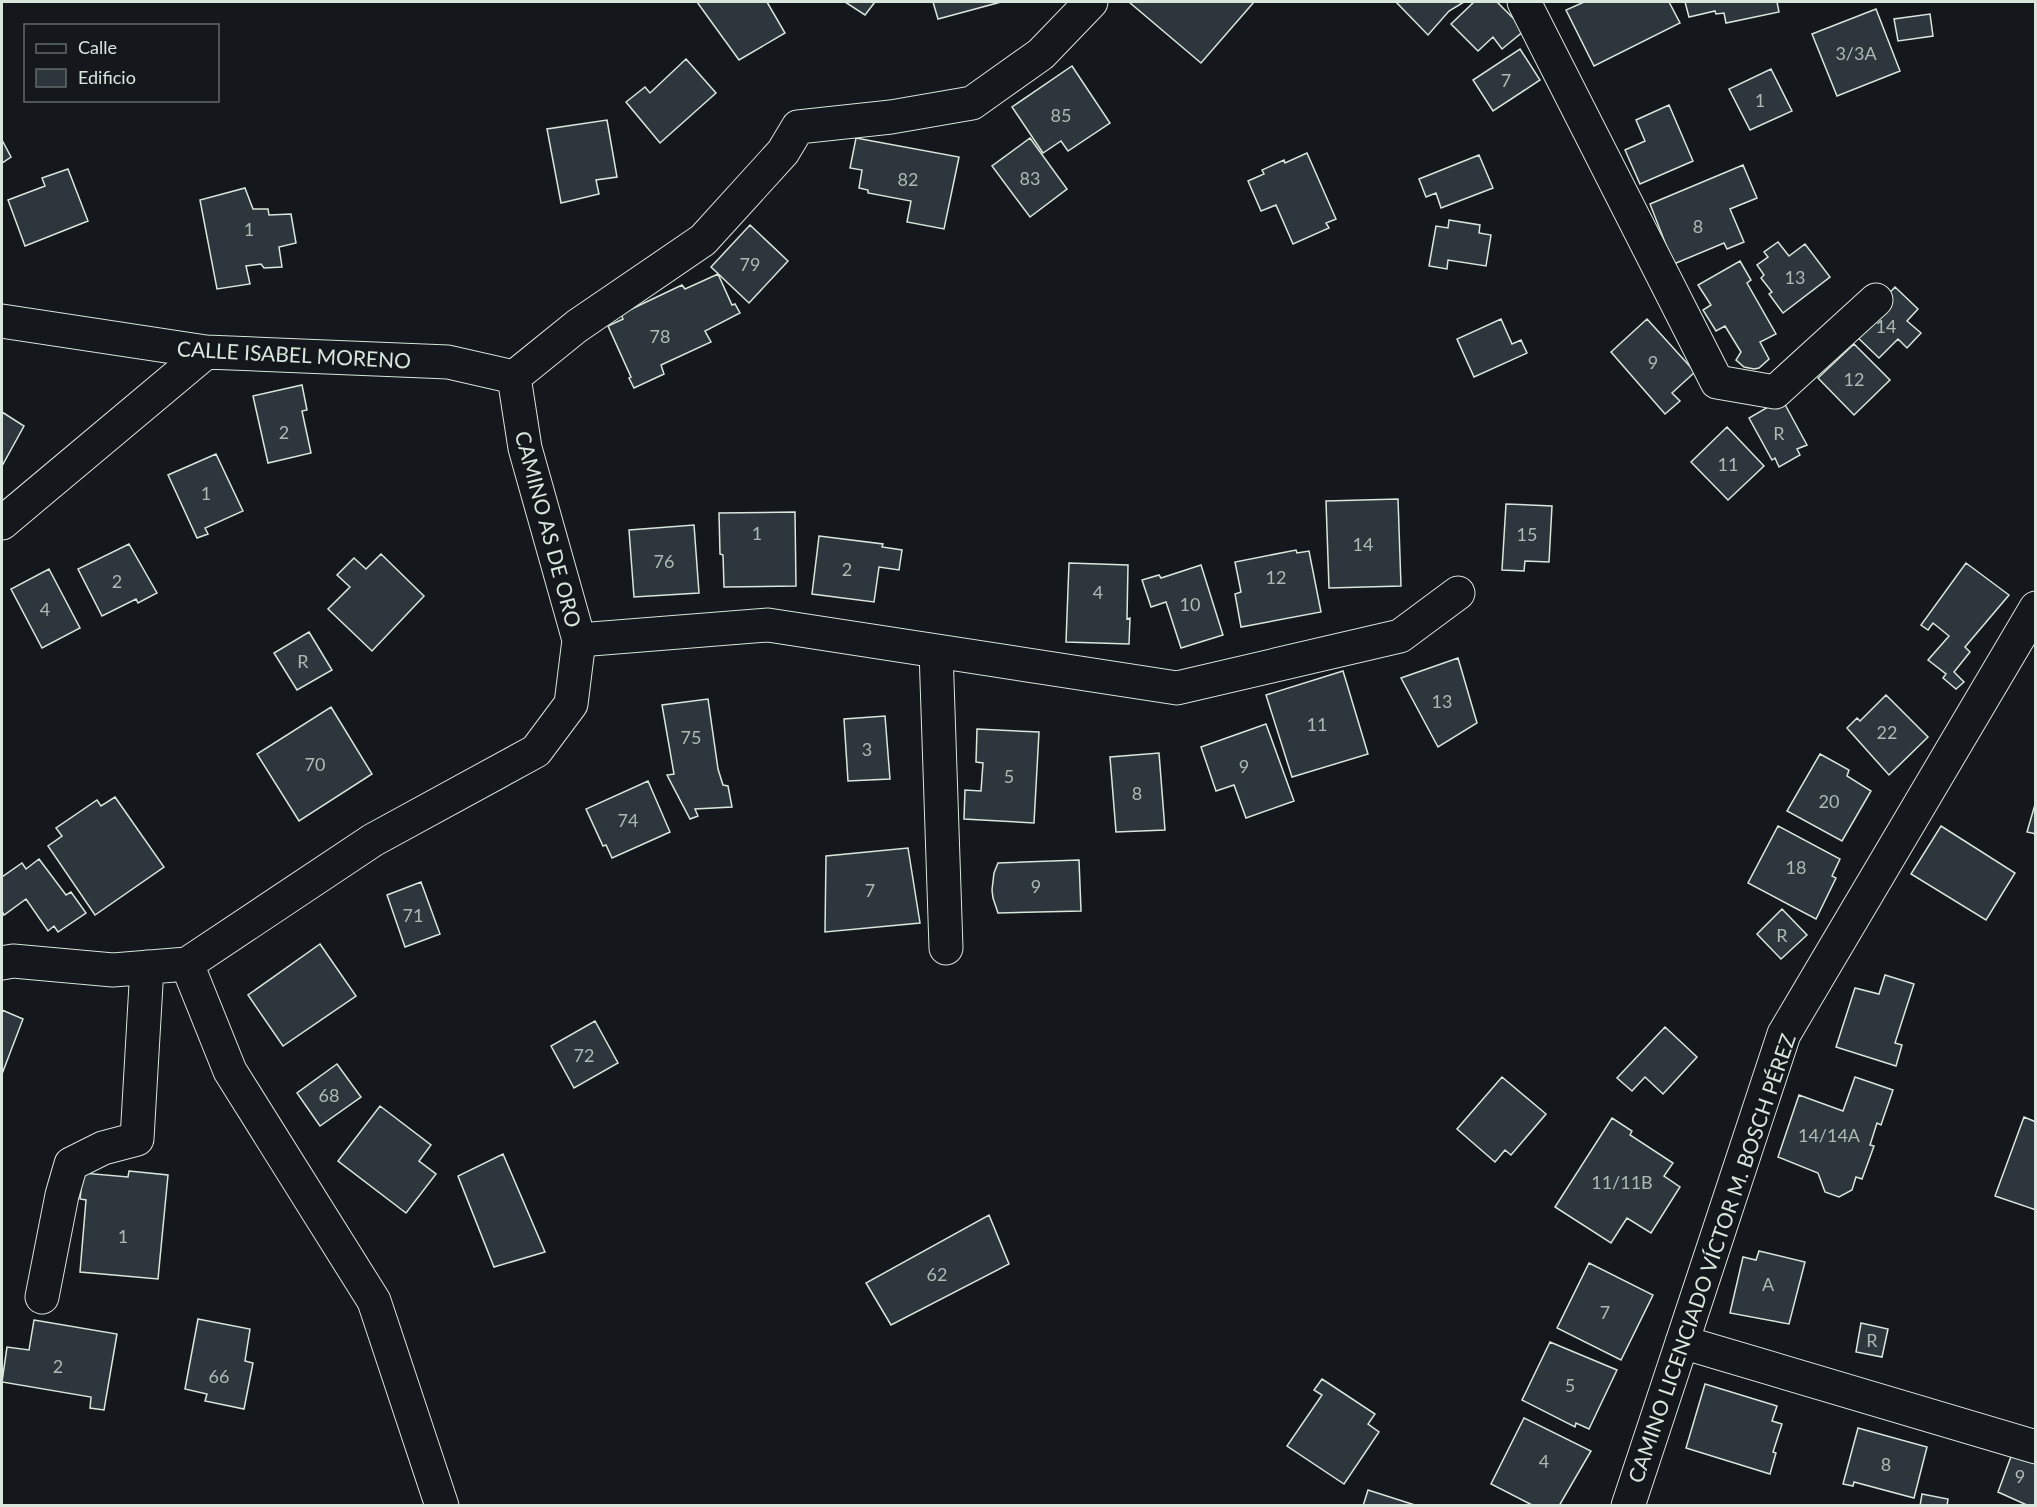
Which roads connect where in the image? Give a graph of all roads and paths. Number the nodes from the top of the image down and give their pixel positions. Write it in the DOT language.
graph roads {
  1 [pos="1091,2"];
  2 [pos="1524,2"];
  3 [pos="1876,300"];
  4 [pos="2,321"];
  5 [pos="206,352"];
  6 [pos="514,377"];
  7 [pos="2,523"];
  8 [pos="1458,593"];
  9 [pos="2036,608"];
  10 [pos="579,640"];
  11 [pos="936,651"];
  12 [pos="946,948"];
  13 [pos="2,963"];
  14 [pos="187,964"];
  15 [pos="147,967"];
  16 [pos="42,1297"];
  17 [pos="1682,1342"];
  18 [pos="2036,1447"];
  19 [pos="442,1506"];
  20 [pos="1628,1506"];
  1 -- 6 [label="street"];
  2 -- 3 [label="street"];
  4 -- 5 [label="street, CALLE ISABEL MORENO"];
  5 -- 6 [label="street, CALLE ISABEL MORENO"];
  5 -- 7 [label="street"];
  6 -- 10 [label="street, CAMINO AS DE ORO"];
  8 -- 11 [label="street"];
  9 -- 17 [label="street, CAMINO LICENCIADO VÍCTOR M. BOSCH PÉREZ"];
  10 -- 11 [label="street"];
  10 -- 14 [label="street, CAMINO AS DE ORO"];
  11 -- 12 [label="street"];
  13 -- 15 [label="street, CAMINO AS DE ORO"];
  14 -- 15 [label="street, CAMINO AS DE ORO"];
  14 -- 19 [label="street"];
  15 -- 16 [label="street"];
  17 -- 18 [label="street"];
  17 -- 20 [label="street, CAMINO LICENCIADO VÍCTOR M. BOSCH PÉREZ"];
}
